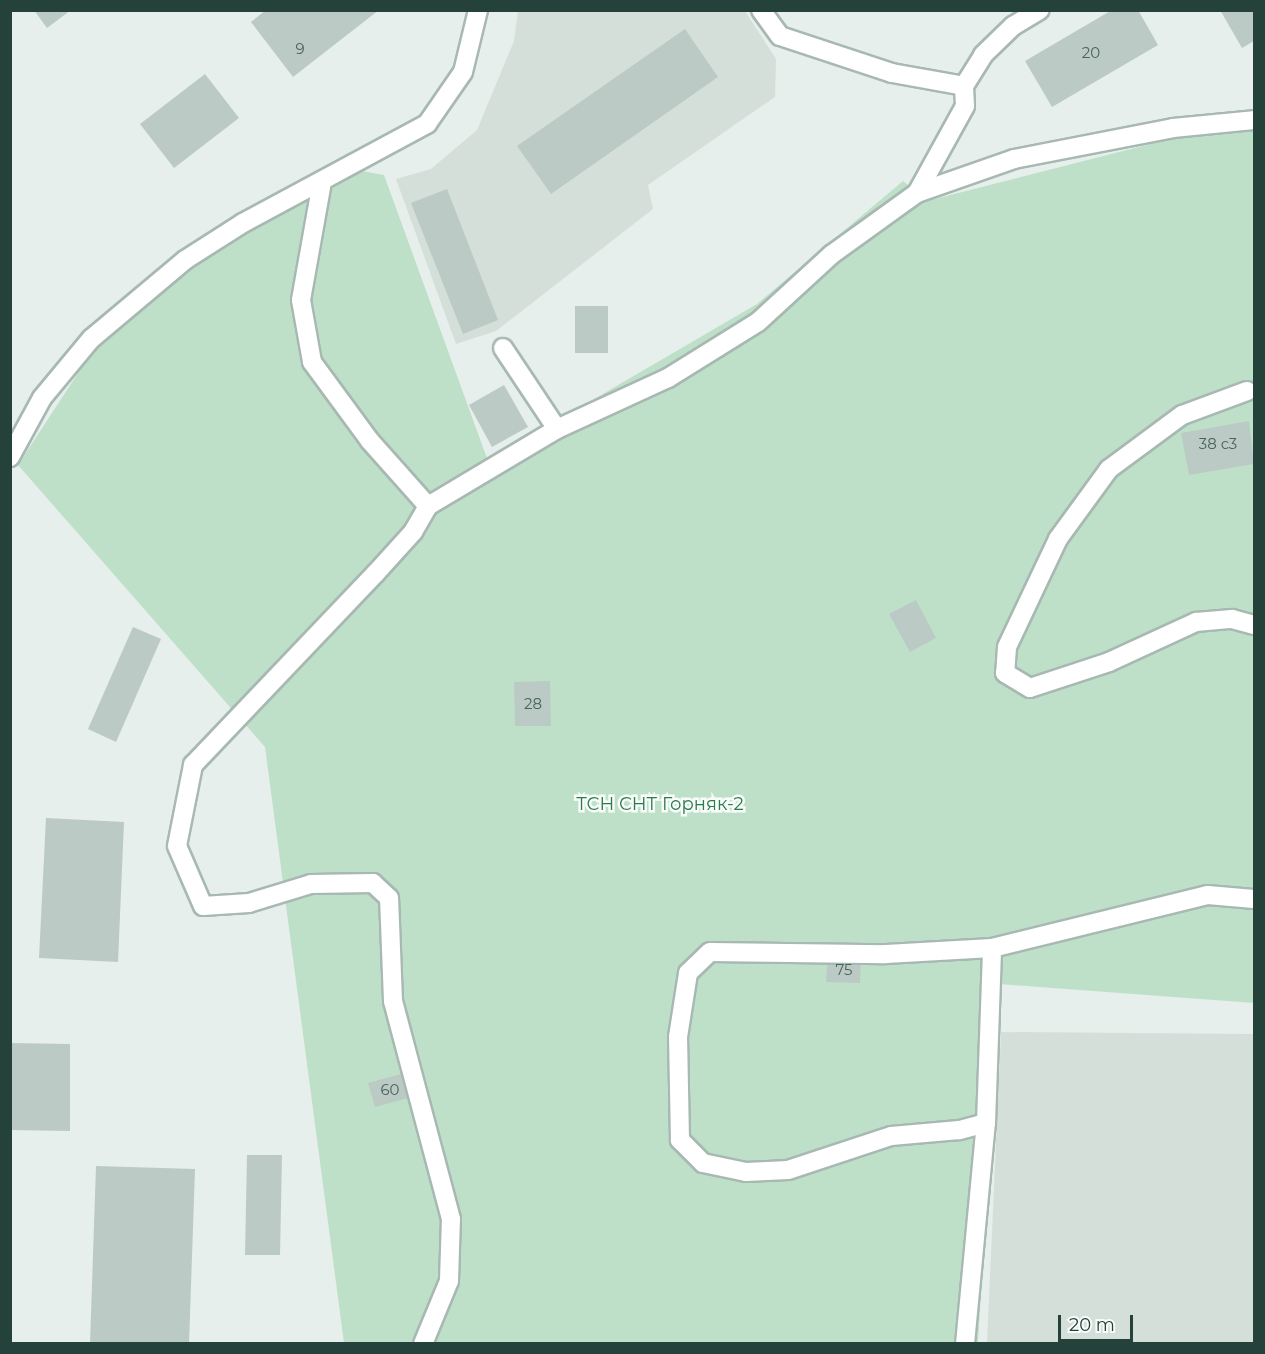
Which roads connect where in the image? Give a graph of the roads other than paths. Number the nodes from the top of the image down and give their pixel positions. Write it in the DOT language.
graph roads {
  1 [pos="478,10"];
  2 [pos="761,10"];
  3 [pos="1040,10"];
  4 [pos="964,86"];
  5 [pos="1254,120"];
  6 [pos="322,182"];
  7 [pos="917,193"];
  8 [pos="503,348"];
  9 [pos="1247,391"];
  10 [pos="557,429"];
  11 [pos="10,457"];
  12 [pos="428,506"];
  13 [pos="1254,625"];
  14 [pos="1254,899"];
  15 [pos="992,948"];
  16 [pos="986,1123"];
  17 [pos="423,1344"];
  18 [pos="965,1344"];
  1 -- 6 [label="street"];
  2 -- 4 [label="street"];
  3 -- 4 [label="street"];
  4 -- 7 [label="street"];
  5 -- 7 [label="street"];
  6 -- 11 [label="street"];
  6 -- 12 [label="street"];
  7 -- 10 [label="street"];
  8 -- 10 [label="street"];
  9 -- 13 [label="street"];
  10 -- 12 [label="street"];
  12 -- 17 [label="street"];
  14 -- 15 [label="street"];
  15 -- 16 [label="street"];
  15 -- 16 [label="street"];
  16 -- 18 [label="street"];
}
